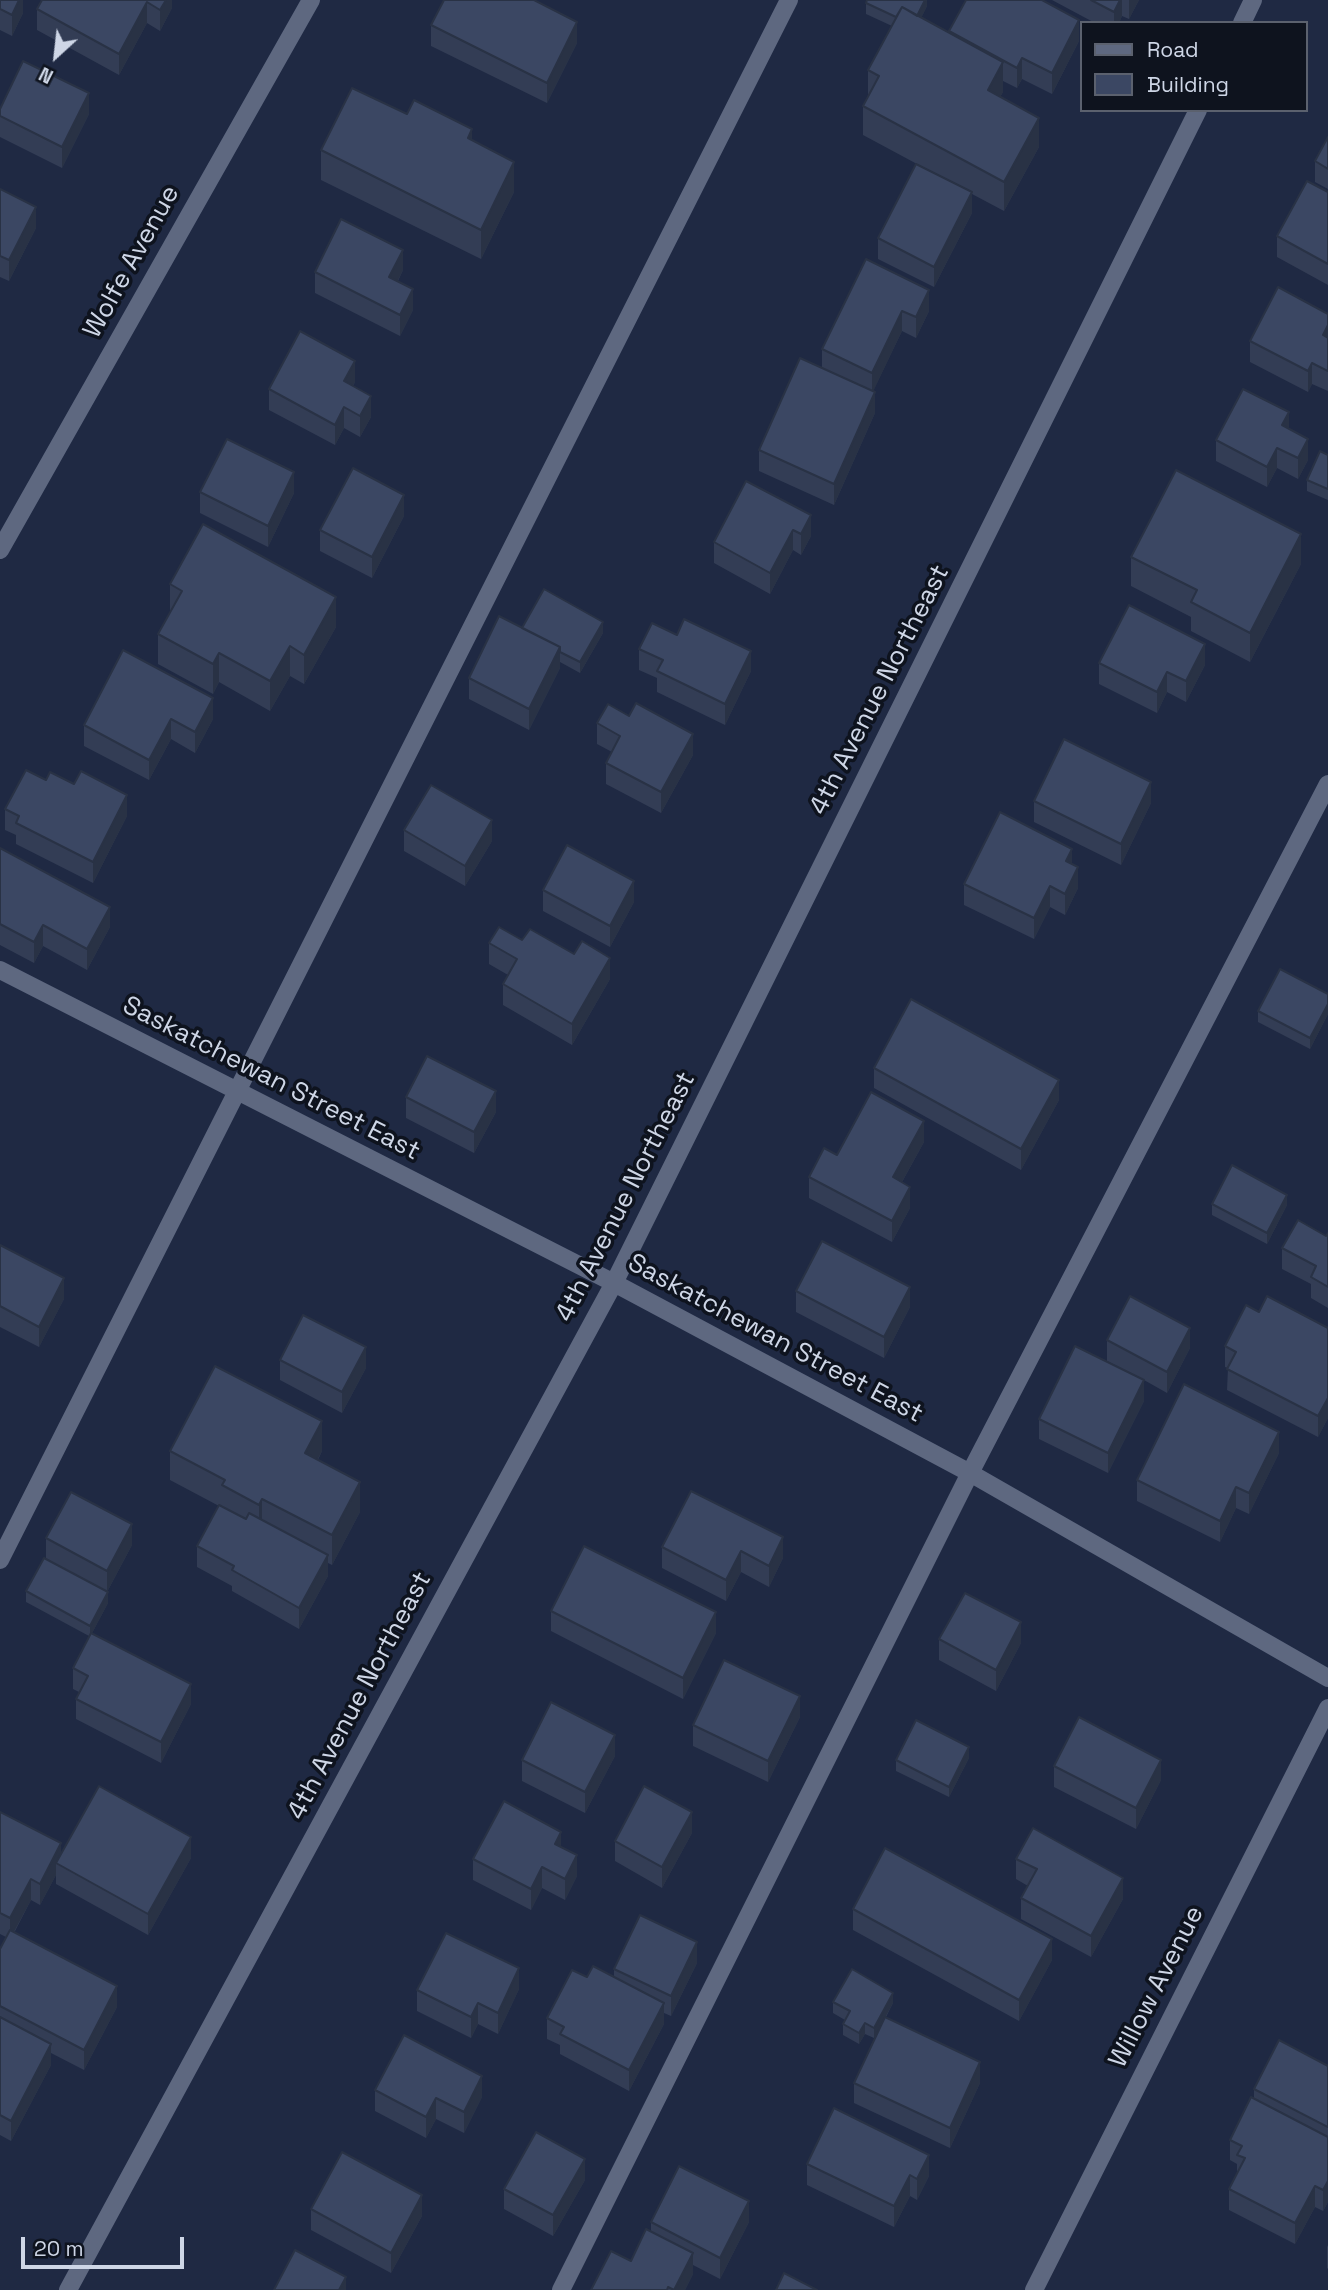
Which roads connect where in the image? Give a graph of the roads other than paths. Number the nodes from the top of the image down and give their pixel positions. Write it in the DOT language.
graph roads {
  1 [pos="311,0"];
  2 [pos="789,0"];
  3 [pos="1253,0"];
  4 [pos="1243,21"];
  5 [pos="1197,112"];
  6 [pos="0,550"];
  7 [pos="1328,784"];
  8 [pos="0,970"];
  9 [pos="237,1091"];
  10 [pos="614,1283"];
  11 [pos="970,1473"];
  12 [pos="0,1560"];
  13 [pos="1328,1678"];
  14 [pos="1328,1708"];
  15 [pos="68,2290"];
  16 [pos="561,2290"];
  17 [pos="1034,2290"];
  1 -- 6 [label="street, Wolfe Avenue"];
  2 -- 9 [label="street"];
  3 -- 4 [label="street"];
  5 -- 10 [label="street, 4th Avenue Northeast"];
  7 -- 11 [label="street"];
  8 -- 9 [label="street, Saskatchewan Street East"];
  9 -- 10 [label="street, Saskatchewan Street East"];
  9 -- 12 [label="street"];
  10 -- 11 [label="street, Saskatchewan Street East"];
  10 -- 15 [label="street, 4th Avenue Northeast"];
  11 -- 13 [label="street, Saskatchewan Street East"];
  11 -- 16 [label="street"];
  14 -- 17 [label="street, Willow Avenue"];
}
